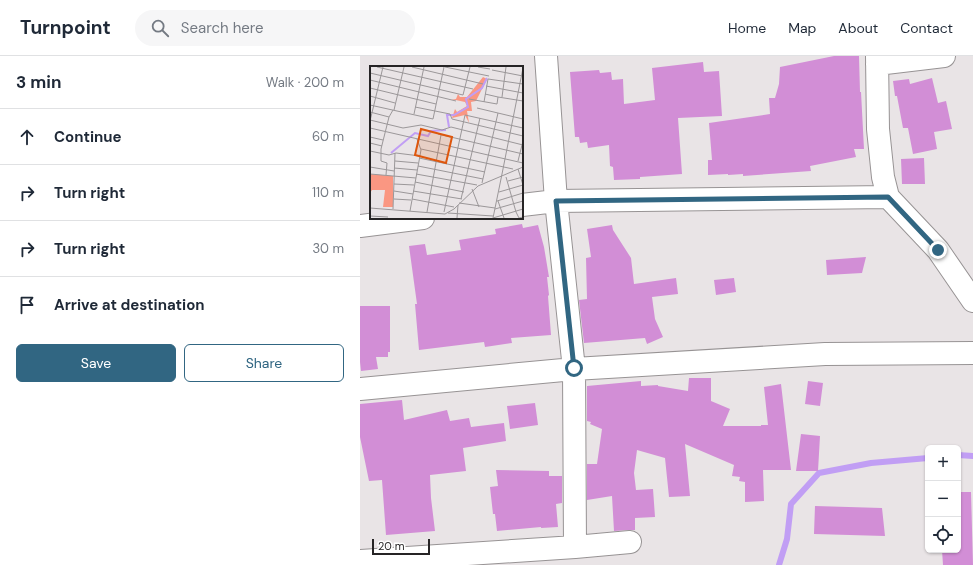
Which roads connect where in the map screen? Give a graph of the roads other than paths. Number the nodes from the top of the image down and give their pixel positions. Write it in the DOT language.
graph roads {
  1 [pos="546,56"];
  2 [pos="944,56"];
  3 [pos="877,60"];
  4 [pos="888,197"];
  5 [pos="556,201"];
  6 [pos="523,205"];
  7 [pos="415,219"];
  8 [pos="360,226"];
  9 [pos="973,301"];
  10 [pos="973,353"];
  11 [pos="574,368"];
  12 [pos="360,389"];
  13 [pos="630,542"];
  14 [pos="575,547"];
  15 [pos="360,560"];
  1 -- 5 [label="street"];
  2 -- 3 [label="street"];
  3 -- 4 [label="street"];
  4 -- 5 [label="street"];
  4 -- 9 [label="street"];
  5 -- 6 [label="street"];
  5 -- 11 [label="street"];
  7 -- 8 [label="street"];
  10 -- 11 [label="street"];
  11 -- 12 [label="street"];
  11 -- 14 [label="street"];
  13 -- 14 [label="street"];
  14 -- 15 [label="street"];
}
